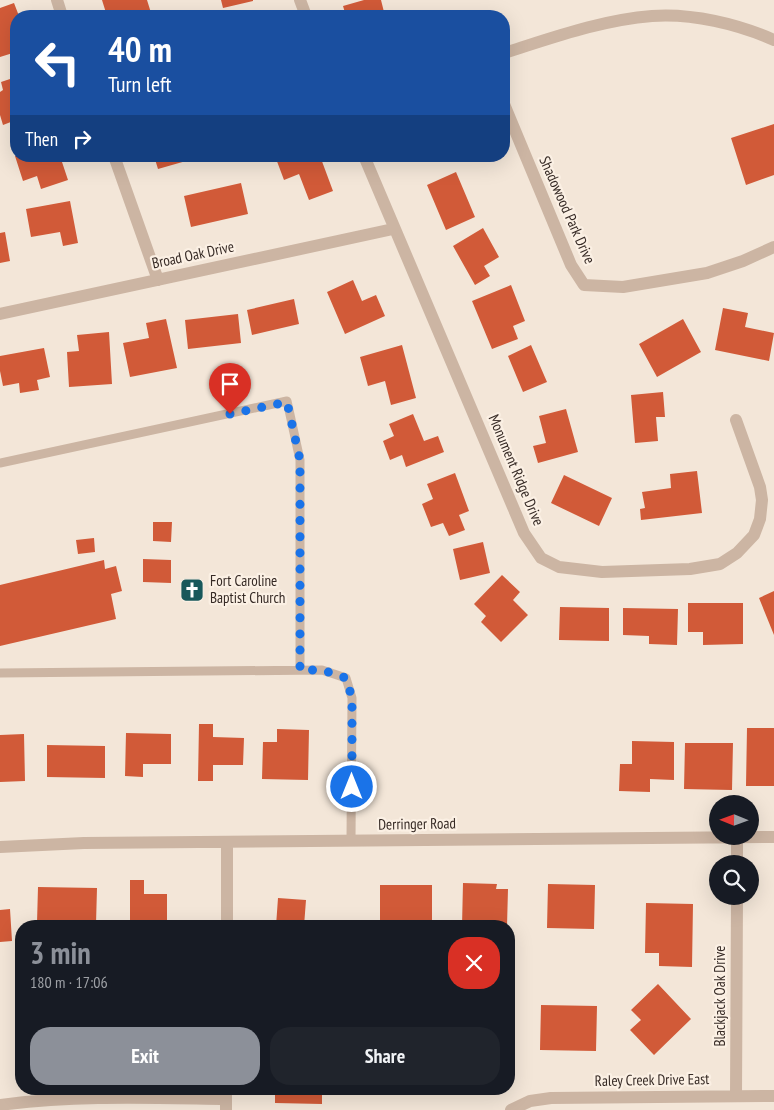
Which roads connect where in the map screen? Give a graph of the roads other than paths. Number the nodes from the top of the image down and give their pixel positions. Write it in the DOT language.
graph roads {
  1 [pos="774,40"];
  2 [pos="510,51"];
  3 [pos="510,118"];
  4 [pos="116,162"];
  5 [pos="366,162"];
  6 [pos="393,229"];
  7 [pos="774,246"];
  8 [pos="158,280"];
  9 [pos="0,314"];
  10 [pos="736,420"];
  11 [pos="0,463"];
  12 [pos="300,670"];
  13 [pos="0,673"];
  14 [pos="709,837"];
  15 [pos="759,837"];
  16 [pos="774,837"];
  17 [pos="352,841"];
  18 [pos="227,842"];
  19 [pos="0,847"];
  20 [pos="736,905"];
  21 [pos="227,920"];
  22 [pos="736,1096"];
  23 [pos="774,1096"];
  24 [pos="226,1099"];
  25 [pos="0,1105"];
  26 [pos="510,1110"];
  1 -- 2 [label="street"];
  3 -- 7 [label="street, Shadowood Park Drive"];
  4 -- 8 [label="street"];
  5 -- 6 [label="street, Monument Ridge Drive"];
  6 -- 8 [label="street, Broad Oak Drive"];
  6 -- 10 [label="street, Monument Ridge Drive"];
  8 -- 9 [label="street, Broad Oak Drive"];
  11 -- 12 [label="lane"];
  12 -- 13 [label="lane"];
  12 -- 17 [label="lane"];
  14 -- 17 [label="street, Derringer Road"];
  15 -- 16 [label="street, Derringer Road"];
  17 -- 18 [label="street, Derringer Road"];
  18 -- 19 [label="street, Derringer Road"];
  18 -- 21 [label="street"];
  20 -- 22 [label="street, Blackjack Oak Drive"];
  22 -- 23 [label="street, Raley Creek Drive East"];
  22 -- 26 [label="street, Raley Creek Drive East"];
  24 -- 25 [label="street"];
}
